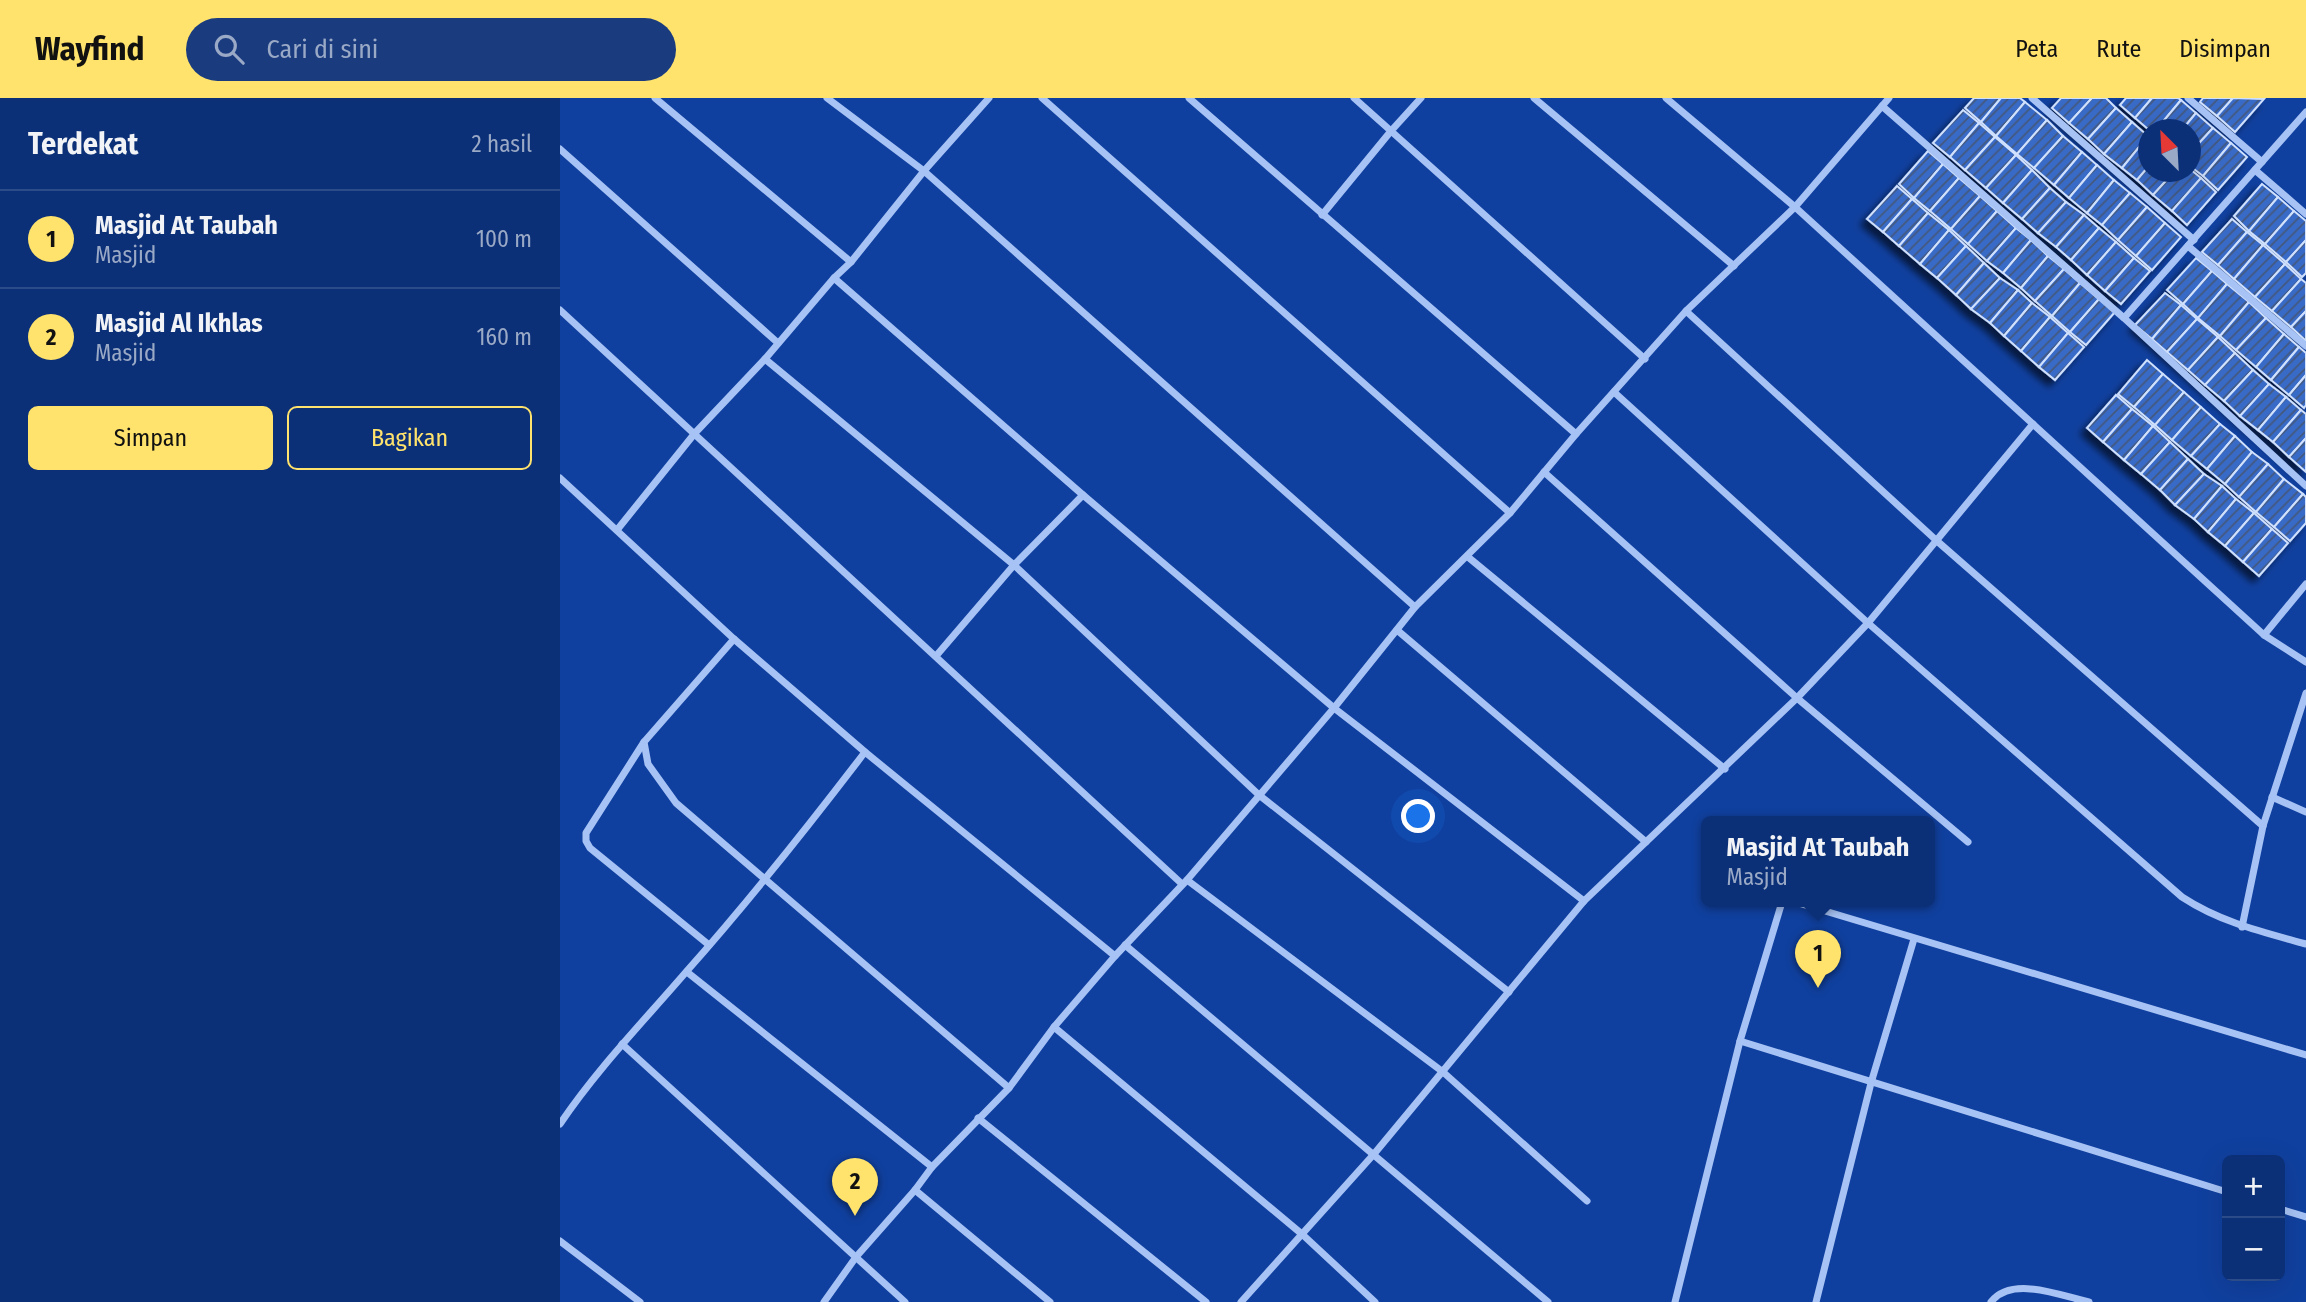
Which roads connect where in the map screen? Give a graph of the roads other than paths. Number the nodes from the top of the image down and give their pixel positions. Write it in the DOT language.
graph roads {
  1 [pos="655,98"];
  2 [pos="827,98"];
  3 [pos="989,98"];
  4 [pos="1042,98"];
  5 [pos="1189,98"];
  6 [pos="1354,98"];
  7 [pos="1420,98"];
  8 [pos="1534,98"];
  9 [pos="1666,98"];
  10 [pos="1889,98"];
  11 [pos="2032,98"];
  12 [pos="2188,98"];
  13 [pos="1882,106"];
  14 [pos="2306,112"];
  15 [pos="1391,131"];
  16 [pos="560,149"];
  17 [pos="2262,162"];
  18 [pos="2255,170"];
  19 [pos="924,171"];
  20 [pos="1795,207"];
  21 [pos="2306,214"];
  22 [pos="1322,215"];
  23 [pos="2191,243"];
  24 [pos="851,262"];
  25 [pos="1734,265"];
  26 [pos="834,278"];
  27 [pos="560,310"];
  28 [pos="1686,312"];
  29 [pos="2124,318"];
  30 [pos="778,343"];
  31 [pos="2306,346"];
  32 [pos="765,359"];
  33 [pos="1645,359"];
  34 [pos="1614,392"];
  35 [pos="2033,424"];
  36 [pos="695,433"];
  37 [pos="1576,434"];
  38 [pos="1544,472"];
  39 [pos="560,478"];
  40 [pos="2306,486"];
  41 [pos="1083,495"];
  42 [pos="1510,513"];
  43 [pos="617,530"];
  44 [pos="1937,541"];
  45 [pos="1468,557"];
  46 [pos="1014,565"];
  47 [pos="2306,584"];
  48 [pos="1415,607"];
  49 [pos="1868,623"];
  50 [pos="1397,629"];
  51 [pos="2264,635"];
  52 [pos="734,639"];
  53 [pos="936,656"];
  54 [pos="2306,662"];
  55 [pos="2306,693"];
  56 [pos="1797,698"];
  57 [pos="1334,708"];
  58 [pos="644,742"];
  59 [pos="864,752"];
  60 [pos="1725,769"];
  61 [pos="1259,795"];
  62 [pos="2272,797"];
  63 [pos="2306,812"];
  64 [pos="2263,826"];
  65 [pos="1646,842"];
  66 [pos="1968,842"];
  67 [pos="765,880"];
  68 [pos="1185,882"];
  69 [pos="1584,901"];
  70 [pos="1780,907"];
  71 [pos="1811,907"];
  72 [pos="2242,926"];
  73 [pos="1914,939"];
  74 [pos="2306,944"];
  75 [pos="709,945"];
  76 [pos="1125,945"];
  77 [pos="1115,956"];
  78 [pos="687,972"];
  79 [pos="1509,992"];
  80 [pos="1054,1027"];
  81 [pos="1740,1041"];
  82 [pos="622,1044"];
  83 [pos="2306,1055"];
  84 [pos="1443,1072"];
  85 [pos="1871,1083"];
  86 [pos="1009,1088"];
  87 [pos="978,1118"];
  88 [pos="560,1124"];
  89 [pos="1374,1154"];
  90 [pos="932,1167"];
  91 [pos="915,1190"];
  92 [pos="2222,1190"];
  93 [pos="1587,1201"];
  94 [pos="2285,1211"];
  95 [pos="2306,1217"];
  96 [pos="1303,1235"];
  97 [pos="560,1241"];
  98 [pos="856,1257"];
  99 [pos="640,1302"];
  100 [pos="824,1302"];
  101 [pos="905,1302"];
  102 [pos="1050,1302"];
  103 [pos="1206,1302"];
  104 [pos="1241,1302"];
  105 [pos="1375,1302"];
  106 [pos="1548,1302"];
  107 [pos="1675,1302"];
  108 [pos="1815,1302"];
  109 [pos="1991,1302"];
  110 [pos="2089,1302"];
  1 -- 24 [label="street"];
  2 -- 19 [label="street"];
  3 -- 19 [label="street"];
  4 -- 42 [label="street"];
  5 -- 22 [label="street"];
  6 -- 15 [label="street"];
  7 -- 15 [label="street"];
  8 -- 25 [label="street"];
  9 -- 20 [label="street"];
  10 -- 13 [label="street"];
  11 -- 23 [label="street"];
  12 -- 17 [label="street"];
  13 -- 20 [label="street"];
  13 -- 29 [label="street"];
  14 -- 17 [label="street"];
  15 -- 22 [label="street"];
  15 -- 33 [label="street"];
  16 -- 30 [label="street"];
  17 -- 18 [label="street"];
  18 -- 21 [label="street"];
  18 -- 23 [label="street"];
  19 -- 24 [label="street"];
  19 -- 48 [label="street"];
  20 -- 25 [label="street"];
  20 -- 35 [label="street"];
  22 -- 37 [label="street"];
  23 -- 29 [label="street"];
  23 -- 31 [label="street"];
  24 -- 26 [label="street"];
  25 -- 28 [label="street"];
  26 -- 30 [label="street"];
  26 -- 41 [label="street"];
  27 -- 36 [label="street"];
  28 -- 33 [label="street"];
  28 -- 44 [label="street"];
  29 -- 40 [label="street"];
  30 -- 32 [label="street"];
  32 -- 36 [label="street"];
  32 -- 46 [label="street"];
  33 -- 34 [label="street"];
  34 -- 37 [label="street"];
  34 -- 49 [label="street"];
  35 -- 44 [label="street"];
  35 -- 51 [label="street"];
  36 -- 43 [label="street"];
  36 -- 53 [label="street"];
  37 -- 38 [label="street"];
  38 -- 42 [label="street"];
  38 -- 56 [label="street"];
  39 -- 43 [label="street"];
  41 -- 46 [label="street"];
  41 -- 57 [label="street"];
  42 -- 45 [label="street"];
  43 -- 52 [label="street"];
  44 -- 49 [label="street"];
  44 -- 64 [label="street"];
  45 -- 48 [label="street"];
  45 -- 60 [label="street"];
  46 -- 53 [label="street"];
  46 -- 61 [label="street"];
  47 -- 51 [label="street"];
  48 -- 50 [label="street"];
  49 -- 56 [label="street"];
  49 -- 72 [label="street"];
  50 -- 57 [label="street"];
  50 -- 65 [label="street"];
  51 -- 54 [label="street"];
  52 -- 58 [label="street"];
  52 -- 59 [label="street"];
  53 -- 68 [label="street"];
  55 -- 62 [label="street"];
  56 -- 60 [label="street"];
  56 -- 66 [label="street"];
  57 -- 61 [label="street"];
  57 -- 69 [label="street"];
  58 -- 67 [label="street"];
  58 -- 75 [label="street"];
  59 -- 67 [label="street"];
  59 -- 77 [label="street"];
  60 -- 65 [label="street"];
  61 -- 68 [label="street"];
  61 -- 79 [label="street"];
  62 -- 63 [label="street"];
  62 -- 64 [label="street"];
  64 -- 72 [label="street"];
  65 -- 69 [label="street"];
  67 -- 75 [label="street"];
  67 -- 86 [label="street"];
  68 -- 76 [label="street"];
  68 -- 84 [label="street"];
  69 -- 79 [label="street"];
  70 -- 81 [label="street"];
  71 -- 73 [label="street"];
  72 -- 74 [label="street"];
  73 -- 83 [label="street"];
  73 -- 85 [label="street"];
  75 -- 78 [label="street"];
  76 -- 77 [label="street"];
  76 -- 89 [label="street"];
  77 -- 80 [label="street"];
  78 -- 82 [label="street"];
  78 -- 90 [label="street"];
  79 -- 84 [label="street"];
  80 -- 86 [label="street"];
  80 -- 96 [label="street"];
  81 -- 85 [label="street"];
  81 -- 107 [label="street"];
  82 -- 88 [label="street"];
  82 -- 98 [label="street"];
  84 -- 89 [label="street"];
  84 -- 93 [label="street"];
  85 -- 92 [label="street"];
  85 -- 108 [label="street"];
  86 -- 87 [label="street"];
  87 -- 90 [label="street"];
  87 -- 103 [label="street"];
  89 -- 96 [label="street"];
  89 -- 106 [label="street"];
  90 -- 91 [label="street"];
  91 -- 98 [label="street"];
  91 -- 102 [label="street"];
  94 -- 95 [label="street"];
  96 -- 104 [label="street"];
  96 -- 105 [label="street"];
  97 -- 99 [label="street"];
  98 -- 100 [label="street"];
  98 -- 101 [label="street"];
  109 -- 110 [label="street"];
}
